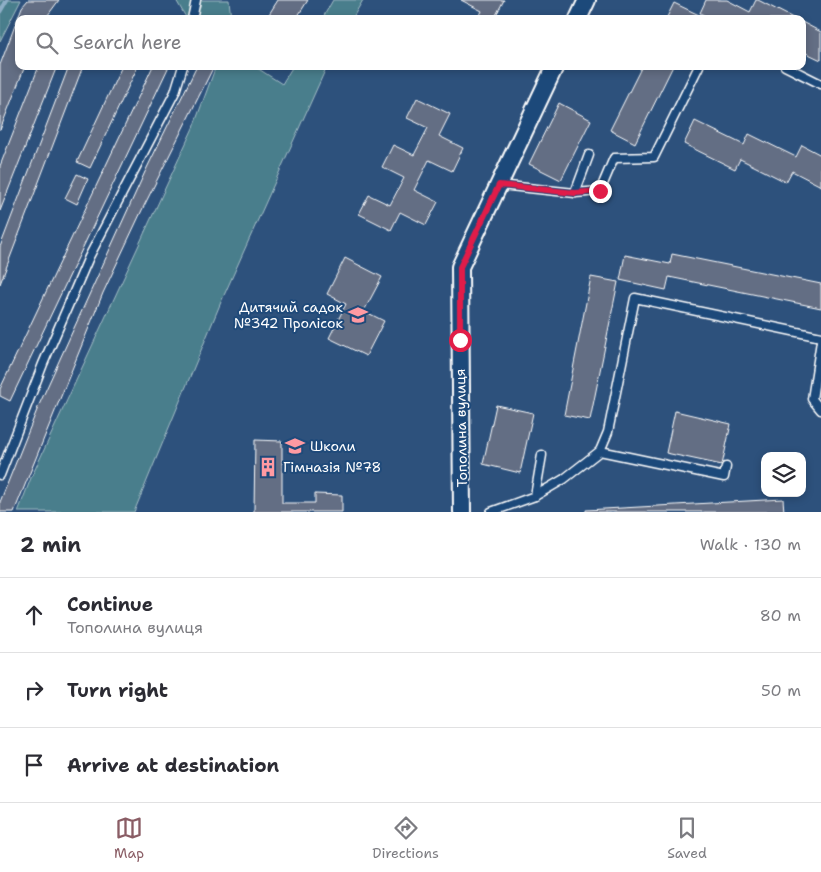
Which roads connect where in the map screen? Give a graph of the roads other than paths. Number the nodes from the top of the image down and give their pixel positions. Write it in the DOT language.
graph roads {
  1 [pos="196,0"];
  2 [pos="587,0"];
  3 [pos="193,15"];
  4 [pos="580,15"];
  5 [pos="182,70"];
  6 [pos="553,70"];
  7 [pos="697,70"];
  8 [pos="793,70"];
  9 [pos="821,84"];
  10 [pos="589,155"];
  11 [pos="499,185"];
  12 [pos="575,193"];
  13 [pos="821,339"];
  14 [pos="821,410"];
  15 [pos="600,451"];
  16 [pos="542,455"];
  17 [pos="726,467"];
  18 [pos="0,475"];
  19 [pos="535,496"];
  20 [pos="462,512"];
  21 [pos="491,512"];
  1 -- 3 [label="lane"];
  2 -- 4 [label="street"];
  5 -- 18 [label="lane"];
  6 -- 11 [label="street, Тополина вулиця"];
  7 -- 12 [label="lane"];
  8 -- 9 [label="lane"];
  10 -- 12 [label="lane"];
  11 -- 12 [label="lane"];
  11 -- 20 [label="street, Тополина вулиця"];
  13 -- 14 [label="lane"];
  13 -- 15 [label="lane"];
  15 -- 17 [label="lane"];
  15 -- 19 [label="lane"];
  16 -- 19 [label="lane"];
  19 -- 21 [label="lane"];
}
